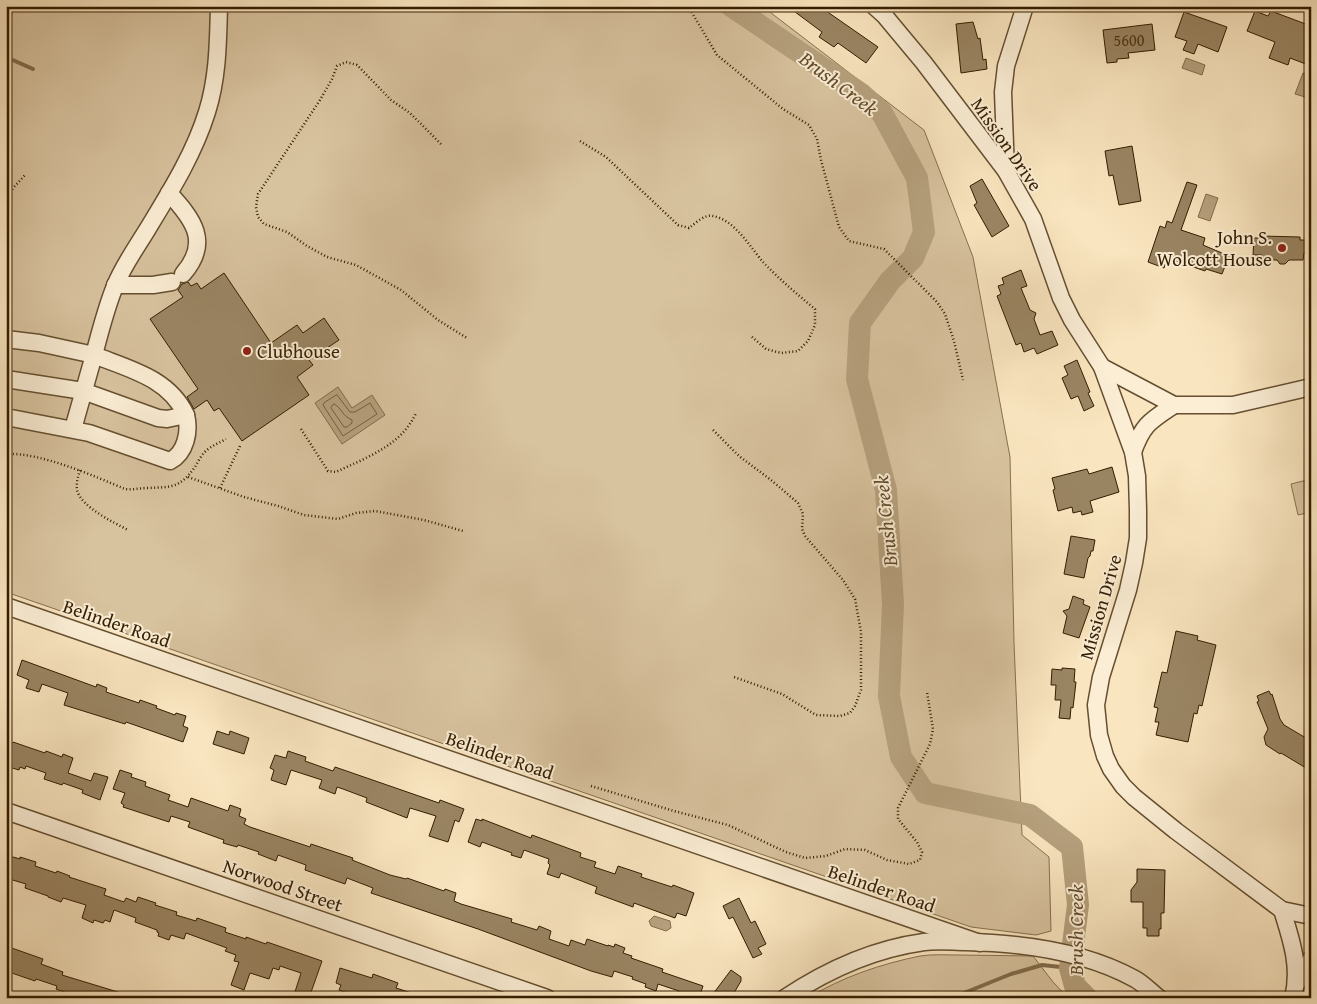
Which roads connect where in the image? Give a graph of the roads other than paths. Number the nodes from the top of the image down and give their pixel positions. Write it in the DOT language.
graph roads {
  1 [pos="219,6"];
  2 [pos="874,6"];
  3 [pos="1025,6"];
  4 [pos="1006,171"];
  5 [pos="169,193"];
  6 [pos="115,285"];
  7 [pos="6,339"];
  8 [pos="94,355"];
  9 [pos="1102,367"];
  10 [pos="6,378"];
  11 [pos="1311,387"];
  12 [pos="83,390"];
  13 [pos="1174,404"];
  14 [pos="186,415"];
  15 [pos="6,417"];
  16 [pos="73,429"];
  17 [pos="1133,452"];
  18 [pos="6,606"];
  19 [pos="6,811"];
  20 [pos="1282,910"];
  21 [pos="1311,916"];
  22 [pos="980,942"];
  23 [pos="1311,959"];
  24 [pos="1295,990"];
  25 [pos="546,998"];
  26 [pos="785,998"];
  27 [pos="1159,998"];
  1 -- 5 [label="street"];
  2 -- 4 [label="street, Mission Drive"];
  3 -- 4 [label="street"];
  4 -- 9 [label="street, Mission Drive"];
  5 -- 6 [label="street"];
  5 -- 6 [label="street"];
  6 -- 8 [label="street"];
  7 -- 8 [label="street"];
  8 -- 12 [label="street"];
  8 -- 14 [label="street"];
  9 -- 13 [label="street"];
  9 -- 17 [label="street, Mission Drive"];
  10 -- 12 [label="street"];
  11 -- 13 [label="street"];
  12 -- 14 [label="street"];
  12 -- 16 [label="street"];
  13 -- 17 [label="street"];
  14 -- 16 [label="street"];
  15 -- 16 [label="street"];
  17 -- 20 [label="street, Mission Drive"];
  18 -- 22 [label="street, Belinder Road"];
  19 -- 25 [label="street, Norwood Street"];
  20 -- 21 [label="street, Mission Drive"];
  20 -- 24 [label="street"];
  22 -- 26 [label="street"];
  22 -- 27 [label="street"];
  23 -- 24 [label="street"];
}
